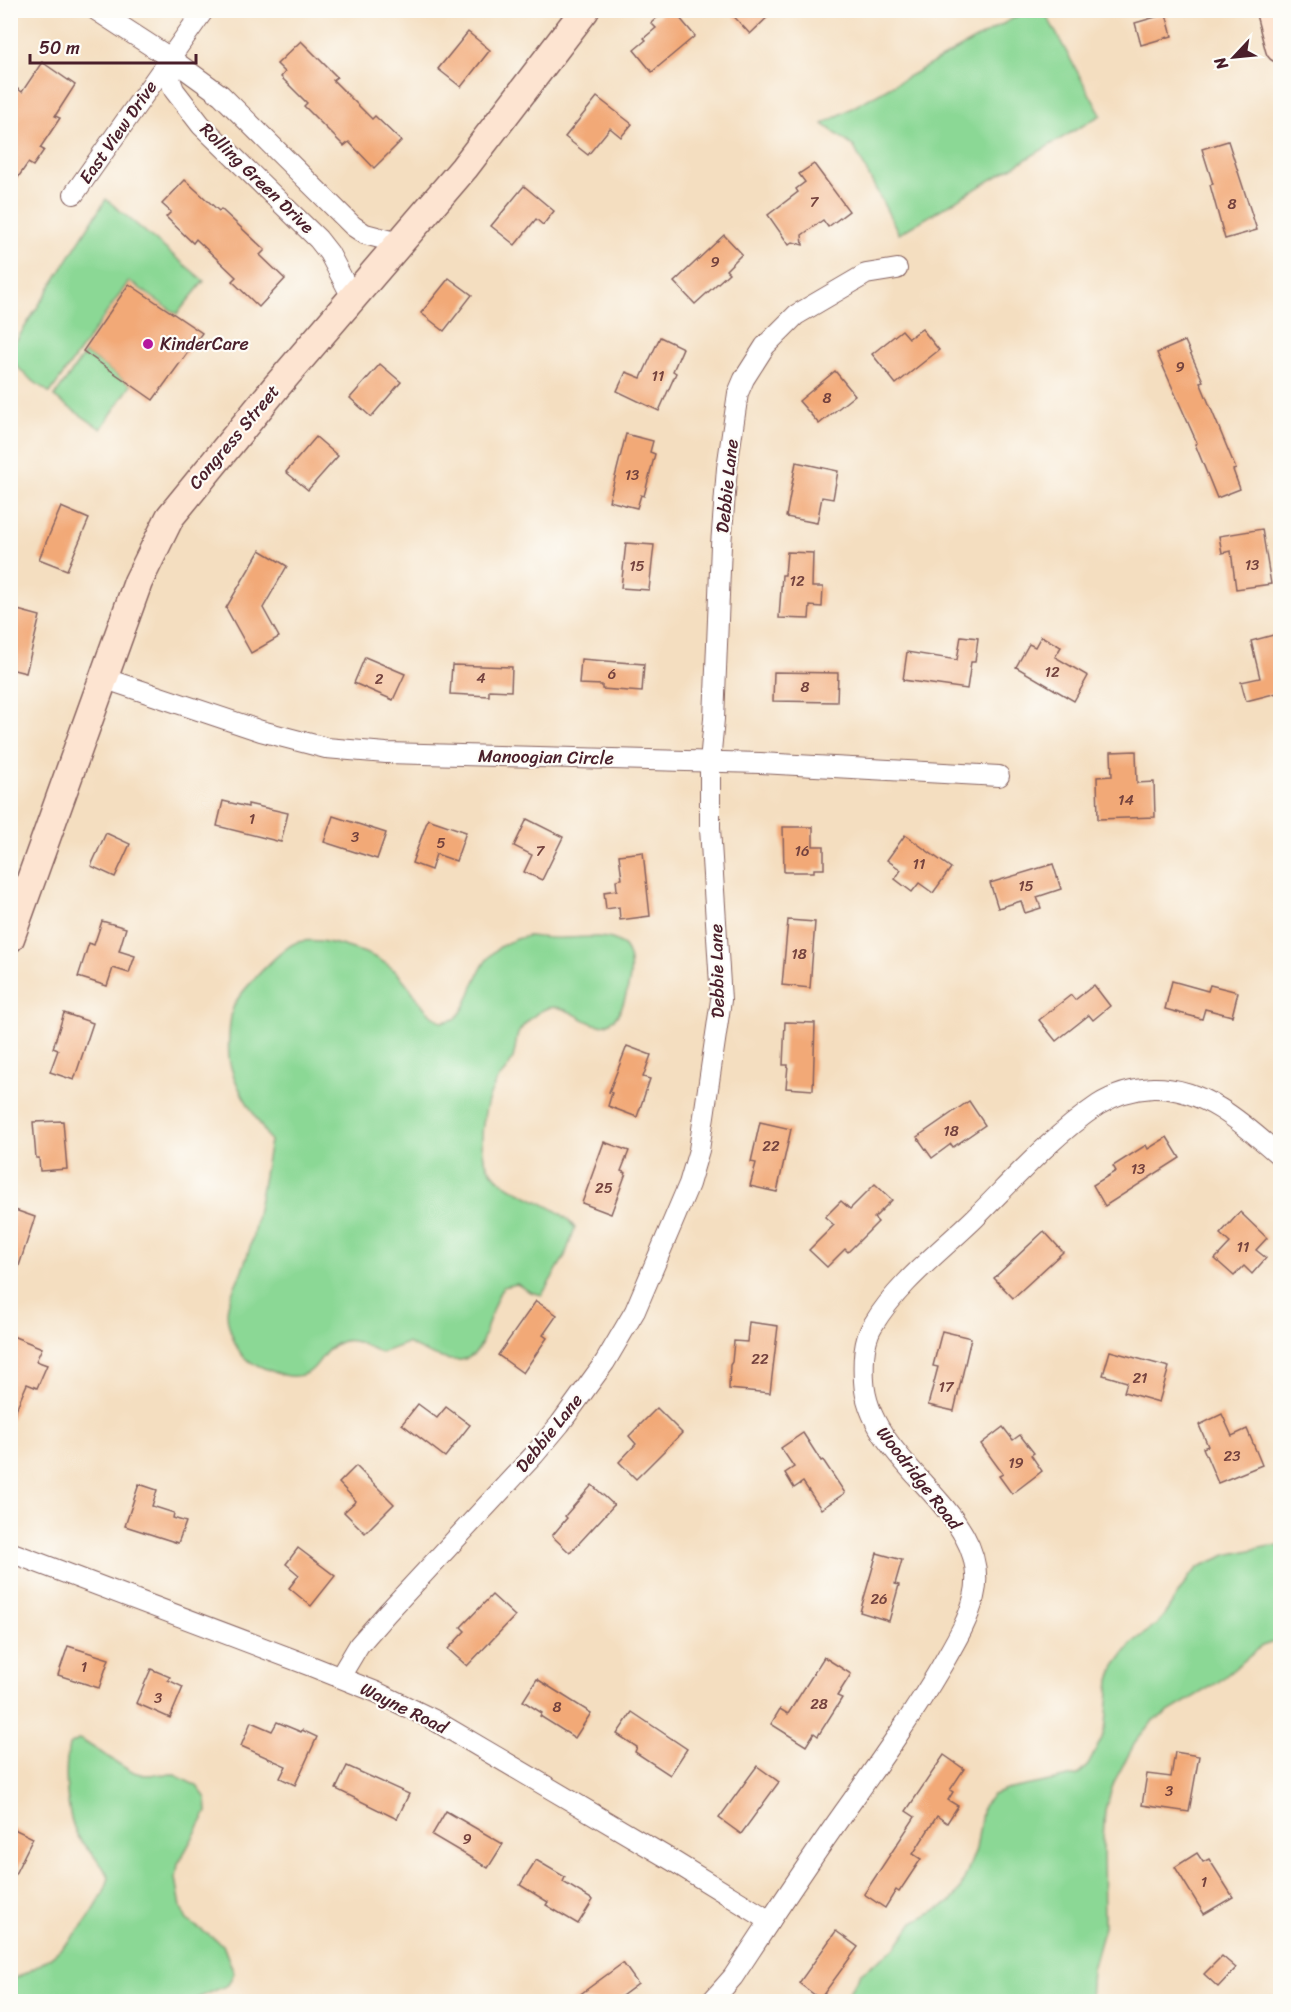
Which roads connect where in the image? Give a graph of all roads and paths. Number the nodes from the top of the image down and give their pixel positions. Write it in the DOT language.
graph roads {
  1 [pos="96,10"];
  2 [pos="204,10"];
  3 [pos="585,10"];
  4 [pos="1270,10"];
  5 [pos="1281,48"];
  6 [pos="170,58"];
  7 [pos="74,194"];
  8 [pos="399,243"];
  9 [pos="897,269"];
  10 [pos="352,297"];
  11 [pos="103,678"];
  12 [pos="710,762"];
  13 [pos="999,776"];
  14 [pos="10,938"];
  15 [pos="1281,1156"];
  16 [pos="10,1552"];
  17 [pos="340,1677"];
  18 [pos="770,1921"];
  19 [pos="711,2001"];
  1 -- 6 [label="street, Rolling Green Drive"];
  2 -- 6 [label="street, East View Drive"];
  3 -- 8 [label="main road, Congress Street"];
  4 -- 5 [label="main road"];
  6 -- 7 [label="street, East View Drive"];
  6 -- 8 [label="street, Rolling Green Drive"];
  6 -- 10 [label="street, Rolling Green Drive"];
  8 -- 10 [label="main road, Congress Street"];
  9 -- 12 [label="street, Debbie Lane"];
  10 -- 11 [label="main road, Congress Street"];
  11 -- 12 [label="street, Manoogian Circle"];
  11 -- 14 [label="main road, Congress Street"];
  12 -- 13 [label="street, Manoogian Circle"];
  12 -- 17 [label="street, Debbie Lane"];
  15 -- 18 [label="street, Woodridge Road"];
  16 -- 17 [label="street, Wayne Road"];
  17 -- 18 [label="street, Wayne Road"];
  18 -- 19 [label="street, Woodridge Road"];
}
